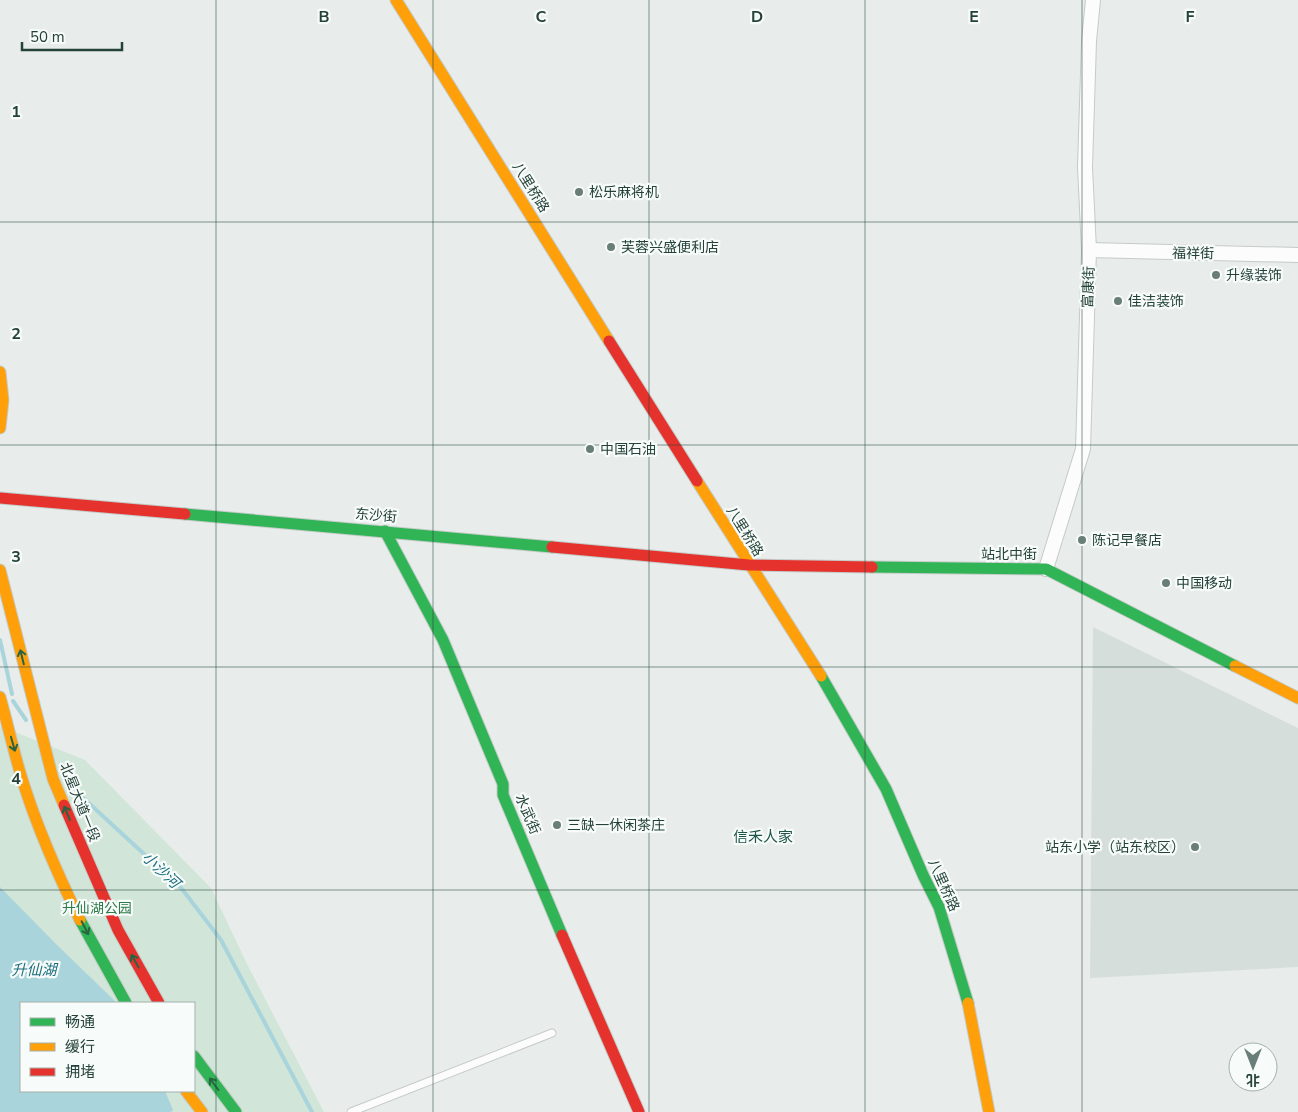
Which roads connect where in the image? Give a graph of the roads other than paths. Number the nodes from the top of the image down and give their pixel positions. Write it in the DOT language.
graph roads {
  1 [pos="396,0"];
  2 [pos="1093,0"];
  3 [pos="1089,250"];
  4 [pos="1298,255"];
  5 [pos="0,372"];
  6 [pos="0,428"];
  7 [pos="0,498"];
  8 [pos="385,531"];
  9 [pos="749,565"];
  10 [pos="1046,569"];
  11 [pos="0,570"];
  12 [pos="0,697"];
  13 [pos="1298,698"];
  14 [pos="125,1002"];
  15 [pos="158,1002"];
  16 [pos="552,1033"];
  17 [pos="195,1057"];
  18 [pos="187,1092"];
  19 [pos="202,1112"];
  20 [pos="236,1112"];
  21 [pos="351,1112"];
  22 [pos="639,1112"];
  23 [pos="989,1112"];
  1 -- 9 [label="main road, 八里桥路"];
  2 -- 3 [label="street, 富康街"];
  3 -- 4 [label="street, 福祥街"];
  3 -- 10 [label="street, 富康街"];
  5 -- 6 [label="main road"];
  7 -- 8 [label="main road, 东沙街"];
  8 -- 9 [label="main road, 东沙街"];
  8 -- 22 [label="main road, 水武街"];
  9 -- 10 [label="main road, 站北中街"];
  9 -- 23 [label="main road, 八里桥路"];
  10 -- 13 [label="main road, 站北中街"];
  15 -- 11 [label="main road, 北星大道一段, one-way"];
  12 -- 14 [label="main road, one-way"];
  16 -- 21 [label="lane"];
  20 -- 17 [label="main road, one-way"];
  18 -- 19 [label="main road"];
}
